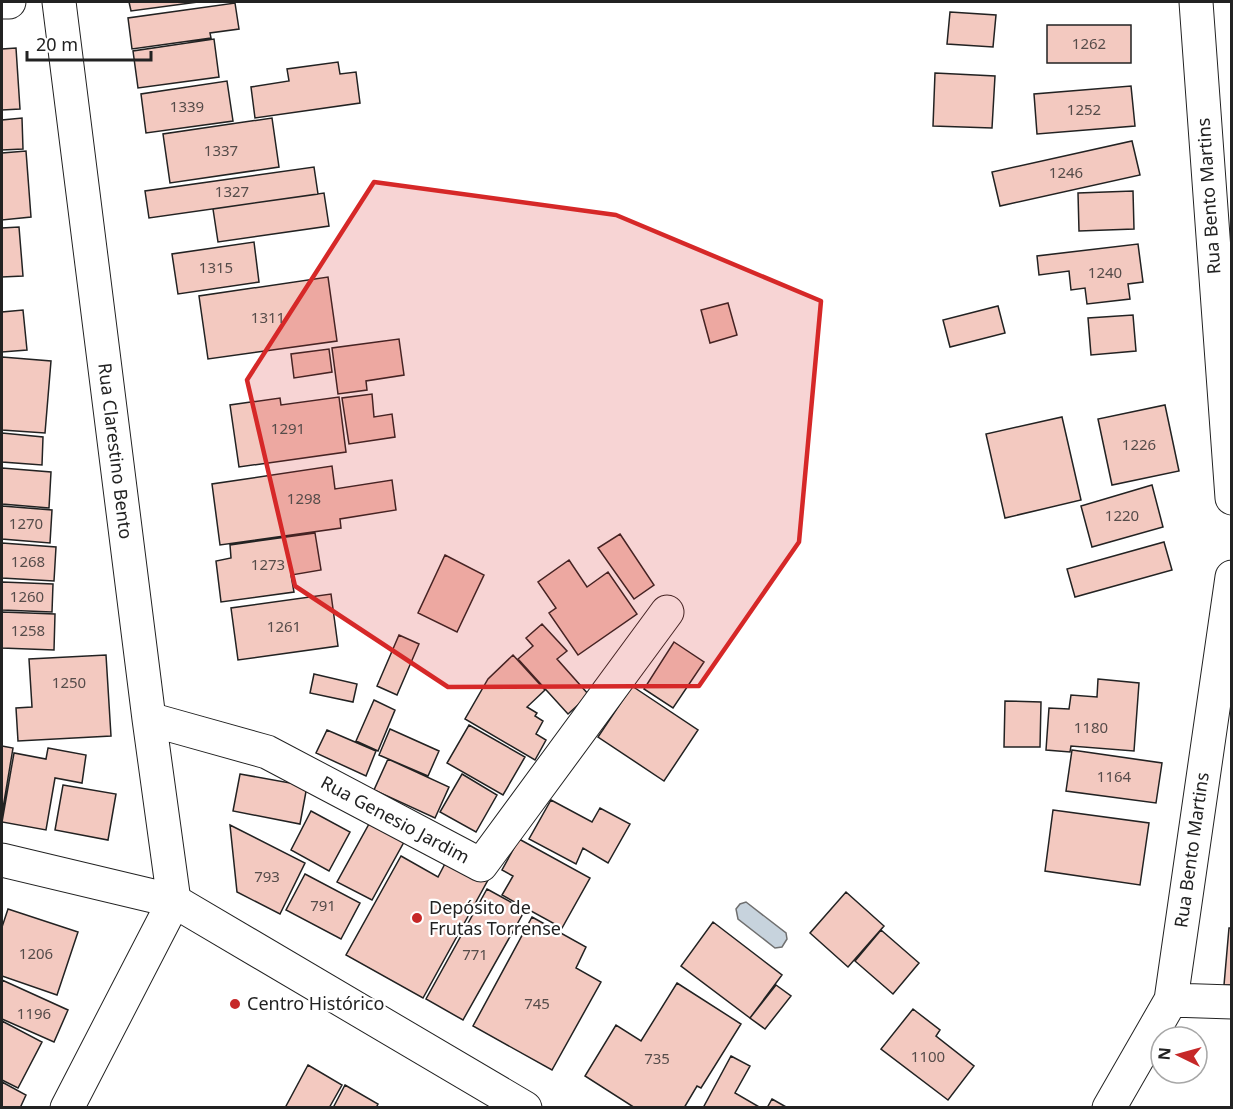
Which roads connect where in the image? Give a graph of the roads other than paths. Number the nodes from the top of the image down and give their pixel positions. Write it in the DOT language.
graph roads {
  1 [pos="2,2"];
  2 [pos="9,2"];
  3 [pos="59,2"];
  4 [pos="1196,2"];
  5 [pos="1232,498"];
  6 [pos="1232,577"];
  7 [pos="667,612"];
  8 [pos="149,719"];
  9 [pos="2,860"];
  10 [pos="174,901"];
  11 [pos="1171,1000"];
  12 [pos="1232,1002"];
  13 [pos="67,1107"];
  14 [pos="525,1107"];
  15 [pos="1109,1107"];
  1 -- 2 [label="street"];
  3 -- 8 [label="street, Rua Clarestino Bento"];
  4 -- 5 [label="street, Rua Bento Martins"];
  6 -- 11 [label="street, Rua Bento Martins"];
  7 -- 8 [label="street, Rua Genesio Jardim"];
  8 -- 10 [label="street, Rua Clarestino Bento"];
  9 -- 10 [label="street"];
  10 -- 13 [label="street"];
  10 -- 14 [label="street"];
  11 -- 12 [label="street"];
  11 -- 15 [label="street, Rua Bento Martins"];
}
